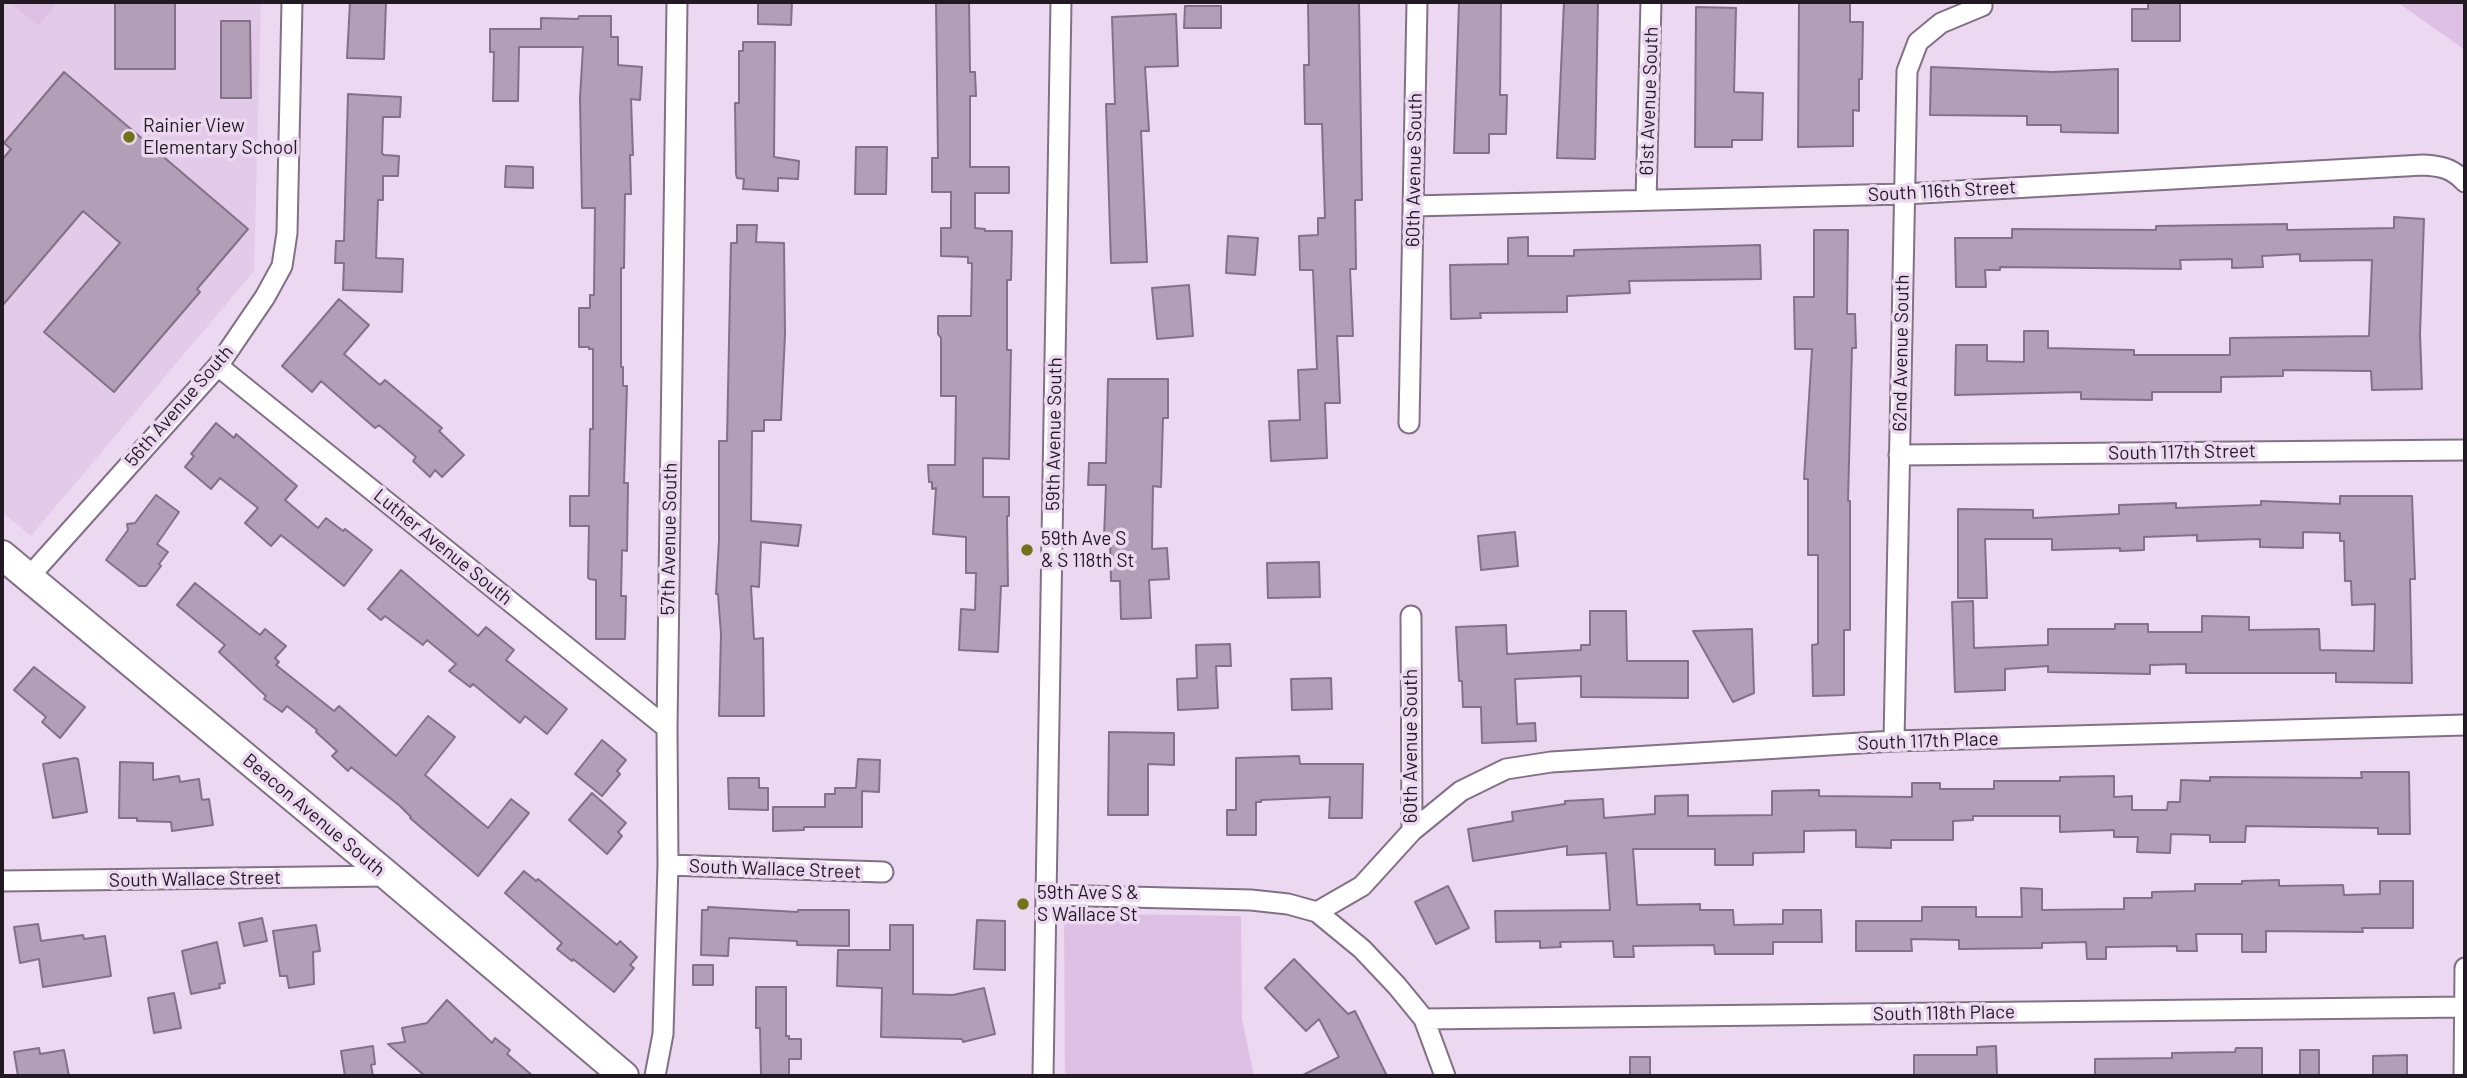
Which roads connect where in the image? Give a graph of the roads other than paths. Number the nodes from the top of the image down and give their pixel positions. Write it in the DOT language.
graph roads {
  1 [pos="292,2"];
  2 [pos="677,2"];
  3 [pos="1062,2"];
  4 [pos="1417,2"];
  5 [pos="1651,2"];
  6 [pos="1982,6"];
  7 [pos="2465,182"];
  8 [pos="1904,194"];
  9 [pos="1646,200"];
  10 [pos="1413,206"];
  11 [pos="218,366"];
  12 [pos="1409,423"];
  13 [pos="2465,450"];
  14 [pos="1899,455"];
  15 [pos="2,555"];
  16 [pos="28,578"];
  17 [pos="1411,616"];
  18 [pos="2465,725"];
  19 [pos="667,728"];
  20 [pos="1894,741"];
  21 [pos="1412,831"];
  22 [pos="668,865"];
  23 [pos="883,872"];
  24 [pos="388,876"];
  25 [pos="2,881"];
  26 [pos="1047,895"];
  27 [pos="1317,912"];
  28 [pos="2465,968"];
  29 [pos="2464,1007"];
  30 [pos="1424,1019"];
  31 [pos="624,1076"];
  32 [pos="655,1076"];
  33 [pos="1043,1076"];
  34 [pos="1445,1076"];
  35 [pos="2464,1076"];
  1 -- 11 [label="street, 56th Avenue South"];
  2 -- 19 [label="street, 57th Avenue South"];
  3 -- 26 [label="street, 59th Avenue South"];
  4 -- 10 [label="street, 60th Avenue South"];
  5 -- 9 [label="street, 61st Avenue South"];
  6 -- 8 [label="street, 62nd Avenue South"];
  7 -- 8 [label="street, South 116th Street"];
  8 -- 9 [label="street, South 116th Street"];
  8 -- 14 [label="street, 62nd Avenue South"];
  9 -- 10 [label="street, South 116th Street"];
  10 -- 12 [label="street, 60th Avenue South"];
  11 -- 16 [label="street, 56th Avenue South"];
  11 -- 19 [label="street, Luther Avenue South"];
  13 -- 14 [label="street, South 117th Street"];
  14 -- 20 [label="street, 62nd Avenue South"];
  15 -- 16 [label="street, Beacon Avenue South"];
  16 -- 24 [label="street, Beacon Avenue South"];
  17 -- 21 [label="street, 60th Avenue South"];
  18 -- 20 [label="street, South 117th Place"];
  19 -- 22 [label="street, 57th Avenue South"];
  20 -- 21 [label="street, South 117th Place"];
  21 -- 27 [label="street, 60th Avenue South"];
  22 -- 23 [label="street, South Wallace Street"];
  22 -- 32 [label="street, 57th Avenue South"];
  24 -- 25 [label="street, South Wallace Street"];
  24 -- 31 [label="street, Beacon Avenue South"];
  26 -- 27 [label="street"];
  26 -- 33 [label="street, 59th Avenue South"];
  27 -- 30 [label="street"];
  28 -- 29 [label="street"];
  29 -- 30 [label="street, South 118th Place"];
  29 -- 35 [label="street"];
  30 -- 34 [label="street"];
}
